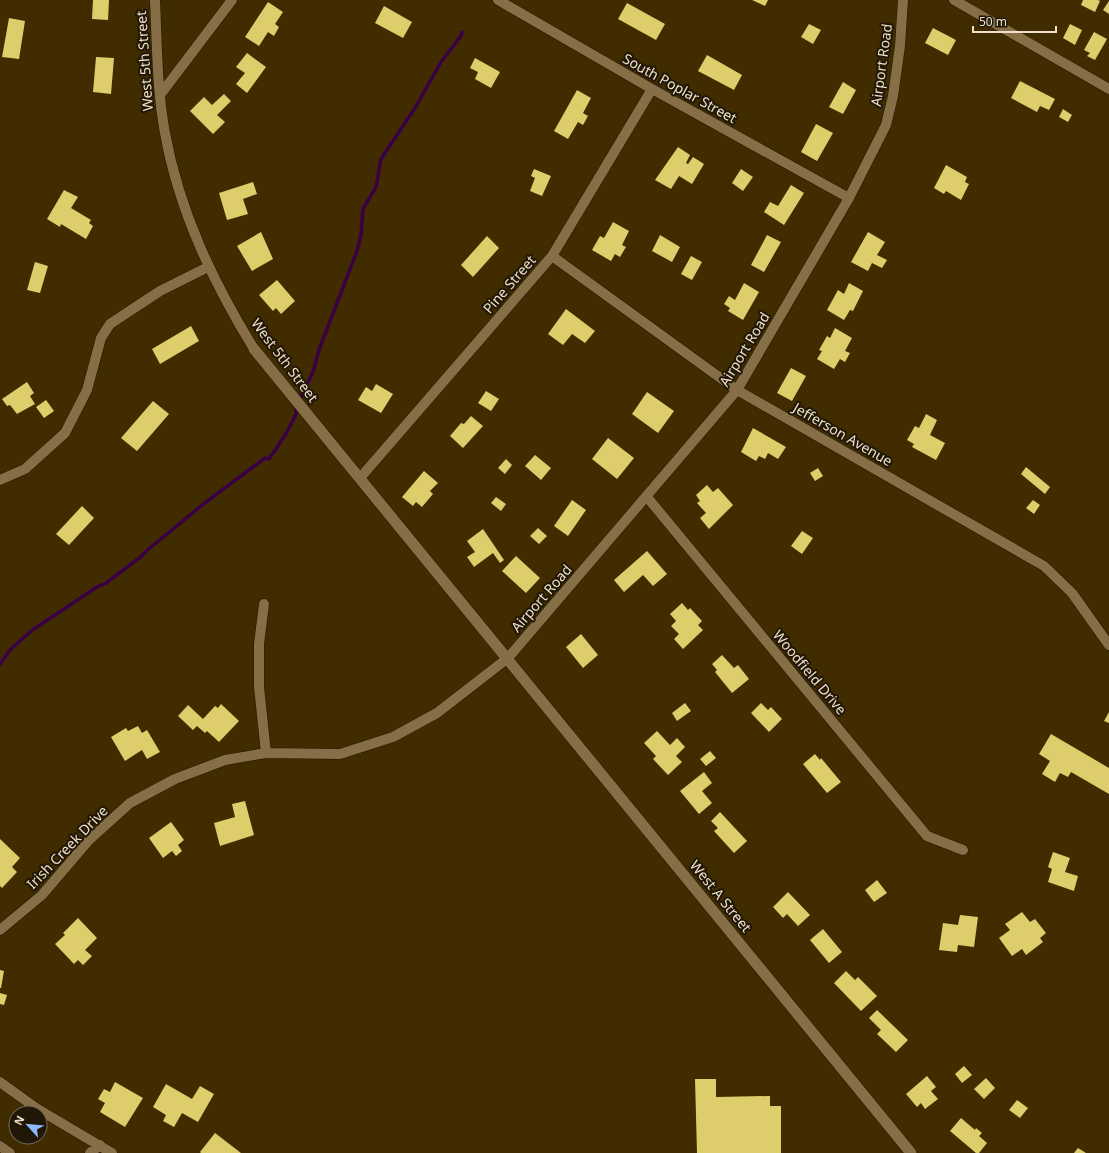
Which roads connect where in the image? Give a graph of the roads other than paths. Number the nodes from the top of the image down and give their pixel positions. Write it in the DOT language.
graph roads {
  1 [pos="155,0"];
  2 [pos="232,0"];
  3 [pos="498,0"];
  4 [pos="903,0"];
  5 [pos="954,0"];
  6 [pos="652,89"];
  7 [pos="1109,89"];
  8 [pos="160,95"];
  9 [pos="849,198"];
  10 [pos="552,256"];
  11 [pos="208,267"];
  12 [pos="254,349"];
  13 [pos="737,390"];
  14 [pos="360,478"];
  15 [pos="0,480"];
  16 [pos="646,497"];
  17 [pos="264,604"];
  18 [pos="1109,645"];
  19 [pos="508,658"];
  20 [pos="266,752"];
  21 [pos="963,850"];
  22 [pos="0,930"];
  23 [pos="0,1082"];
  24 [pos="100,1145"];
  25 [pos="0,1146"];
  26 [pos="10,1153"];
  27 [pos="90,1153"];
  28 [pos="112,1153"];
  29 [pos="911,1153"];
  1 -- 8 [label="street, West 5th Street"];
  2 -- 8 [label="street"];
  3 -- 6 [label="street, South Poplar Street"];
  4 -- 9 [label="street, Airport Road"];
  5 -- 7 [label="street"];
  6 -- 9 [label="street, South Poplar Street"];
  6 -- 10 [label="street, Pine Street"];
  8 -- 11 [label="street, West 5th Street"];
  9 -- 13 [label="street, Airport Road"];
  10 -- 13 [label="street, Jefferson Avenue"];
  10 -- 14 [label="street, Pine Street"];
  11 -- 12 [label="street, West 5th Street"];
  11 -- 15 [label="street"];
  12 -- 14 [label="street, West 5th Street"];
  13 -- 16 [label="street, Airport Road"];
  13 -- 18 [label="street, Jefferson Avenue"];
  14 -- 19 [label="street, West 5th Street"];
  16 -- 19 [label="street, Airport Road"];
  16 -- 21 [label="street, Woodfield Drive"];
  17 -- 20 [label="street"];
  19 -- 20 [label="street, Irish Creek Drive"];
  19 -- 29 [label="street, West A Street"];
  20 -- 22 [label="street, Irish Creek Drive"];
  23 -- 24 [label="street"];
  24 -- 27 [label="street"];
  24 -- 28 [label="street"];
  25 -- 26 [label="street"];
}
